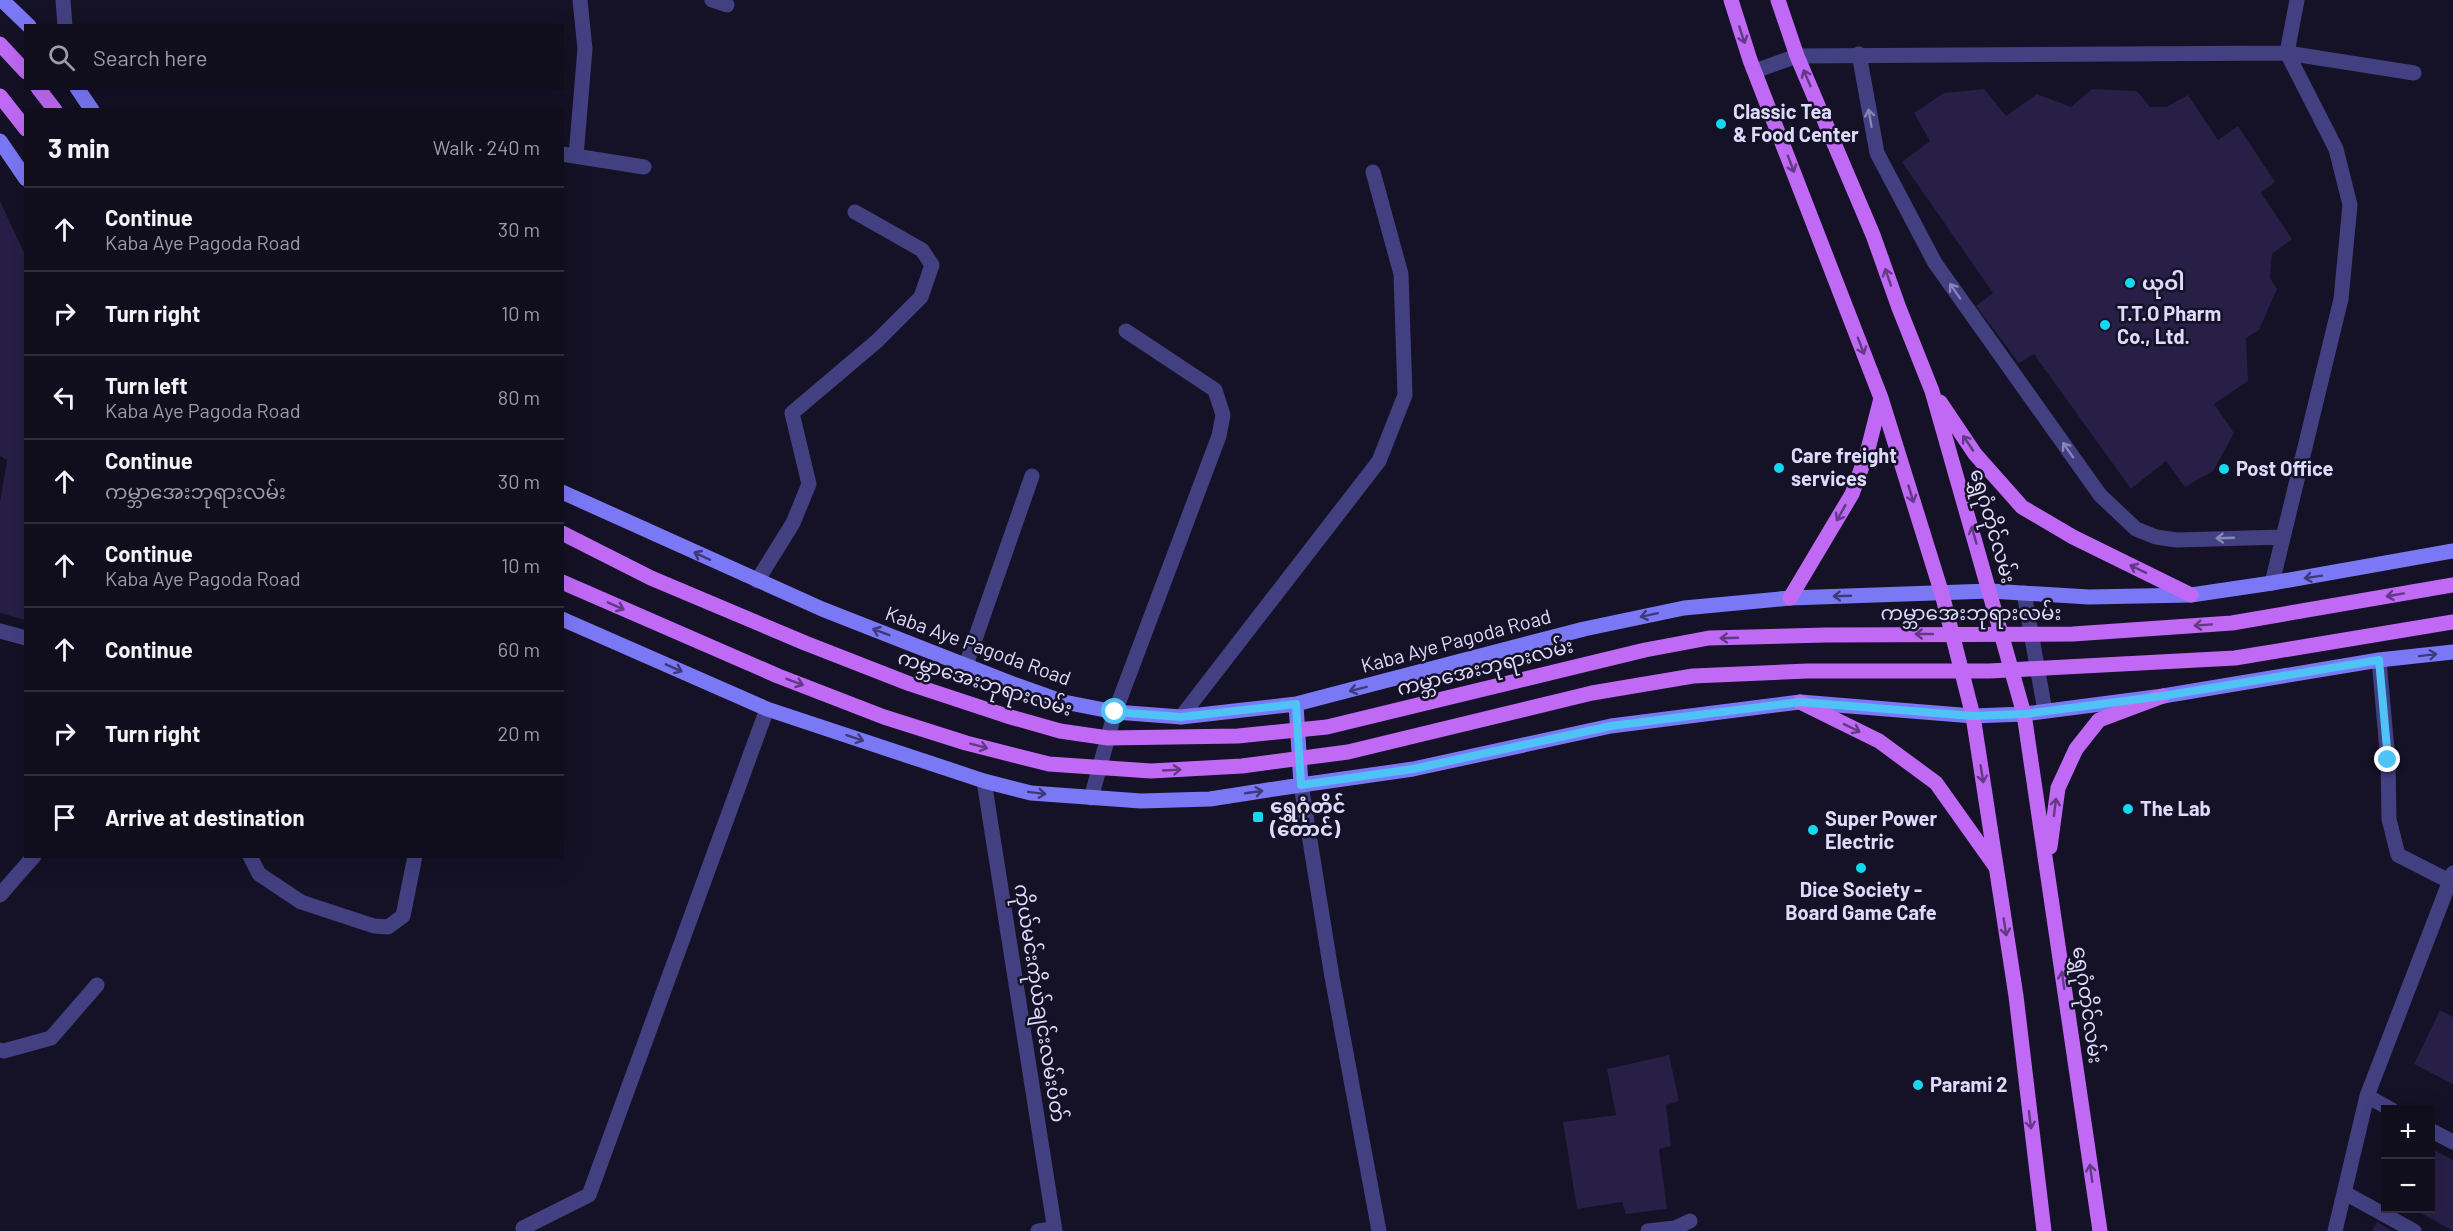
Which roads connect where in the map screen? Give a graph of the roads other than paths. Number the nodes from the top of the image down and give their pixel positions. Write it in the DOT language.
graph roads {
  1 [pos="2,0"];
  2 [pos="63,0"];
  3 [pos="580,0"];
  4 [pos="1731,0"];
  5 [pos="1778,0"];
  6 [pos="2297,0"];
  7 [pos="27,24"];
  8 [pos="65,24"];
  9 [pos="0,44"];
  10 [pos="2287,53"];
  11 [pos="1859,54"];
  12 [pos="1797,56"];
  13 [pos="24,70"];
  14 [pos="1755,70"];
  15 [pos="2414,73"];
  16 [pos="40,90"];
  17 [pos="78,90"];
  18 [pos="0,96"];
  19 [pos="53,108"];
  20 [pos="91,108"];
  21 [pos="24,126"];
  22 [pos="0,141"];
  23 [pos="569,155"];
  24 [pos="644,166"];
  25 [pos="1373,172"];
  26 [pos="24,176"];
  27 [pos="855,212"];
  28 [pos="1126,331"];
  29 [pos="1932,391"];
  30 [pos="1881,398"];
  31 [pos="1032,476"];
  32 [pos="564,493"];
  33 [pos="564,535"];
  34 [pos="2283,537"];
  35 [pos="2453,551"];
  36 [pos="758,581"];
  37 [pos="564,583"];
  38 [pos="2272,584"];
  39 [pos="2453,585"];
  40 [pos="1990,591"];
  41 [pos="2024,593"];
  42 [pos="1942,594"];
  43 [pos="2191,595"];
  44 [pos="1790,598"];
  45 [pos="564,619"];
  46 [pos="2453,622"];
  47 [pos="0,631"];
  48 [pos="24,637"];
  49 [pos="2453,652"];
  50 [pos="2379,660"];
  51 [pos="966,665"];
  52 [pos="2163,696"];
  53 [pos="1800,702"];
  54 [pos="1296,704"];
  55 [pos="767,709"];
  56 [pos="2045,711"];
  57 [pos="1115,712"];
  58 [pos="2024,714"];
  59 [pos="1973,716"];
  60 [pos="1181,717"];
  61 [pos="984,781"];
  62 [pos="1301,785"];
  63 [pos="1091,798"];
  64 [pos="32,858"];
  65 [pos="251,858"];
  66 [pos="415,858"];
  67 [pos="2048,865"];
  68 [pos="1996,869"];
  69 [pos="2452,879"];
  70 [pos="0,895"];
  71 [pos="97,985"];
  72 [pos="0,1050"];
  73 [pos="2367,1096"];
  74 [pos="2383,1105"];
  75 [pos="2435,1133"];
  76 [pos="2453,1142"];
  77 [pos="2345,1193"];
  78 [pos="1690,1221"];
  79 [pos="523,1228"];
  80 [pos="1054,1230"];
  81 [pos="1038,1231"];
  82 [pos="1379,1231"];
  83 [pos="1648,1231"];
  84 [pos="2044,1231"];
  85 [pos="2100,1231"];
  86 [pos="2334,1231"];
  87 [pos="2414,1231"];
  1 -- 7 [label="main road"];
  2 -- 8 [label="street"];
  3 -- 23 [label="street"];
  4 -- 14 [label="main road, one-way"];
  5 -- 12 [label="main road, ရွှေဂုံတိုင်လမ်း"];
  6 -- 10 [label="street"];
  9 -- 13 [label="main road"];
  10 -- 11 [label="street"];
  10 -- 15 [label="street"];
  10 -- 34 [label="street"];
  11 -- 12 [label="street"];
  34 -- 11 [label="street, one-way"];
  12 -- 14 [label="street"];
  29 -- 12 [label="main road, ရွှေဂုံတိုင်လမ်း, one-way"];
  14 -- 30 [label="main road, one-way"];
  16 -- 19 [label="main road"];
  17 -- 20 [label="main road"];
  18 -- 21 [label="main road"];
  22 -- 26 [label="main road"];
  23 -- 24 [label="street"];
  25 -- 60 [label="street"];
  27 -- 36 [label="street"];
  28 -- 57 [label="street"];
  40 -- 29 [label="main road, ရွှေဂုံတိုင်လမ်း, one-way"];
  43 -- 29 [label="main road, one-way"];
  30 -- 42 [label="main road, one-way"];
  30 -- 44 [label="main road, one-way"];
  31 -- 51 [label="street"];
  36 -- 32 [label="main road, Kaba Aye Pagoda Road, one-way"];
  39 -- 33 [label="main road, ကမ္ဘာအေးဘုရားလမ်း, one-way, bridge"];
  34 -- 38 [label="street"];
  35 -- 38 [label="main road, ကမ္ဘာအေးဘုရားလမ်း, one-way"];
  51 -- 36 [label="main road, Kaba Aye Pagoda Road, one-way"];
  37 -- 46 [label="main road, one-way, bridge"];
  38 -- 43 [label="main road, ကမ္ဘာအေးဘုရားလမ်း"];
  40 -- 41 [label="main road, ကမ္ဘာအေးဘုရားလမ်း"];
  40 -- 42 [label="main road, ကမ္ဘာအေးဘုရားလမ်း"];
  40 -- 58 [label="main road, ရွှေဂုံတိုင်လမ်း"];
  41 -- 43 [label="main road, ကမ္ဘာအေးဘုရားလမ်း"];
  41 -- 56 [label="street"];
  42 -- 44 [label="main road, ကမ္ဘာအေးဘုရားလမ်း, one-way"];
  42 -- 59 [label="main road"];
  44 -- 54 [label="main road, Kaba Aye Pagoda Road, one-way"];
  45 -- 55 [label="main road, one-way"];
  47 -- 48 [label="street"];
  50 -- 49 [label="main road, one-way"];
  50 -- 52 [label="main road"];
  50 -- 69 [label="street"];
  51 -- 57 [label="main road, Kaba Aye Pagoda Road"];
  52 -- 56 [label="main road"];
  67 -- 52 [label="main road, one-way"];
  53 -- 59 [label="main road"];
  53 -- 62 [label="main road"];
  53 -- 68 [label="main road, one-way"];
  54 -- 60 [label="main road, Kaba Aye Pagoda Road"];
  54 -- 62 [label="main road"];
  55 -- 61 [label="main road, one-way"];
  55 -- 79 [label="street"];
  56 -- 58 [label="main road"];
  57 -- 60 [label="main road, Kaba Aye Pagoda Road"];
  57 -- 63 [label="street"];
  58 -- 59 [label="main road"];
  58 -- 67 [label="main road, ရွှေဂုံတိုင်လမ်း"];
  59 -- 68 [label="main road, one-way"];
  61 -- 63 [label="main road, one-way"];
  61 -- 80 [label="street, ကိုယ်မင်းကိုယ်ချင်းလမ်းပိတ်"];
  63 -- 62 [label="main road, one-way"];
  62 -- 82 [label="street"];
  64 -- 70 [label="street"];
  65 -- 66 [label="street"];
  85 -- 67 [label="main road, ရွှေဂုံတိုင်လမ်း, one-way"];
  68 -- 84 [label="main road, one-way"];
  69 -- 73 [label="street"];
  71 -- 72 [label="street"];
  73 -- 74 [label="street"];
  73 -- 77 [label="street"];
  75 -- 76 [label="street"];
  77 -- 86 [label="street"];
  77 -- 87 [label="street"];
  78 -- 83 [label="street"];
  80 -- 81 [label="street"];
}
